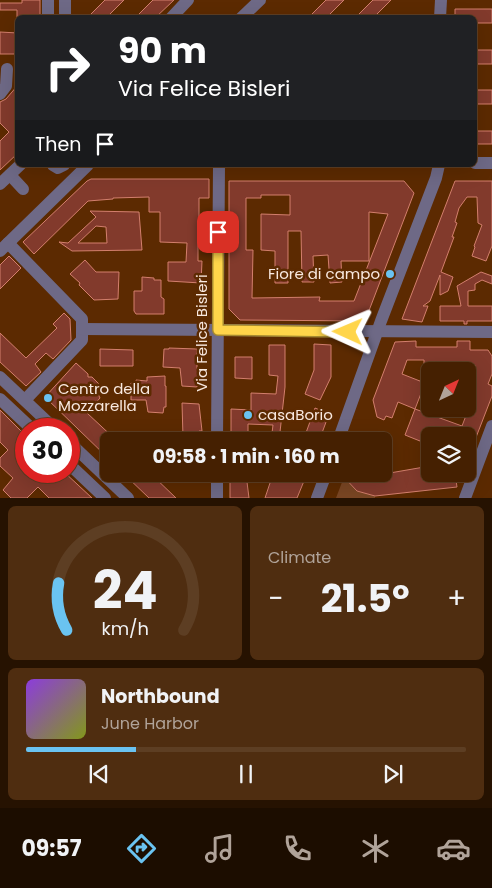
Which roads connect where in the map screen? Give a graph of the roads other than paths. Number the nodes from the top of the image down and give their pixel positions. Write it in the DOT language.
graph roads {
  1 [pos="48,0"];
  2 [pos="65,0"];
  3 [pos="188,0"];
  4 [pos="260,0"];
  5 [pos="441,0"];
  6 [pos="48,15"];
  7 [pos="65,15"];
  8 [pos="174,15"];
  9 [pos="244,15"];
  10 [pos="440,15"];
  11 [pos="8,69"];
  12 [pos="0,94"];
  13 [pos="477,163"];
  14 [pos="492,163"];
  15 [pos="18,167"];
  16 [pos="86,167"];
  17 [pos="219,167"];
  18 [pos="439,167"];
  19 [pos="5,180"];
  20 [pos="23,189"];
  21 [pos="43,190"];
  22 [pos="52,200"];
  23 [pos="4,247"];
  24 [pos="82,330"];
  25 [pos="218,330"];
  26 [pos="378,332"];
  27 [pos="492,332"];
  28 [pos="0,377"];
  29 [pos="0,388"];
  30 [pos="0,399"];
  31 [pos="25,400"];
  32 [pos="20,418"];
  33 [pos="31,418"];
  34 [pos="44,418"];
  35 [pos="492,426"];
  36 [pos="217,432"];
  37 [pos="341,432"];
  38 [pos="80,452"];
  39 [pos="80,463"];
  40 [pos="80,474"];
  41 [pos="217,482"];
  42 [pos="323,482"];
  43 [pos="105,498"];
  44 [pos="117,498"];
  45 [pos="128,498"];
  46 [pos="217,498"];
  47 [pos="318,498"];
  48 [pos="464,498"];
  1 -- 6 [label="street"];
  2 -- 7 [label="street"];
  3 -- 8 [label="street"];
  4 -- 9 [label="street"];
  5 -- 10 [label="street"];
  11 -- 12 [label="street"];
  13 -- 14 [label="street"];
  15 -- 19 [label="street"];
  16 -- 22 [label="street"];
  17 -- 25 [label="street, Via Felice Bisleri"];
  18 -- 26 [label="street"];
  19 -- 20 [label="street"];
  21 -- 22 [label="street"];
  22 -- 23 [label="street"];
  23 -- 24 [label="street"];
  24 -- 25 [label="street"];
  24 -- 31 [label="street"];
  25 -- 26 [label="street"];
  25 -- 36 [label="street, Via Felice Bisleri"];
  26 -- 27 [label="street"];
  26 -- 37 [label="street"];
  28 -- 31 [label="street"];
  29 -- 33 [label="street"];
  30 -- 32 [label="street"];
  31 -- 34 [label="street"];
  35 -- 48 [label="street"];
  38 -- 45 [label="street"];
  39 -- 44 [label="street"];
  40 -- 43 [label="street"];
  41 -- 46 [label="street"];
  42 -- 47 [label="street"];
}
